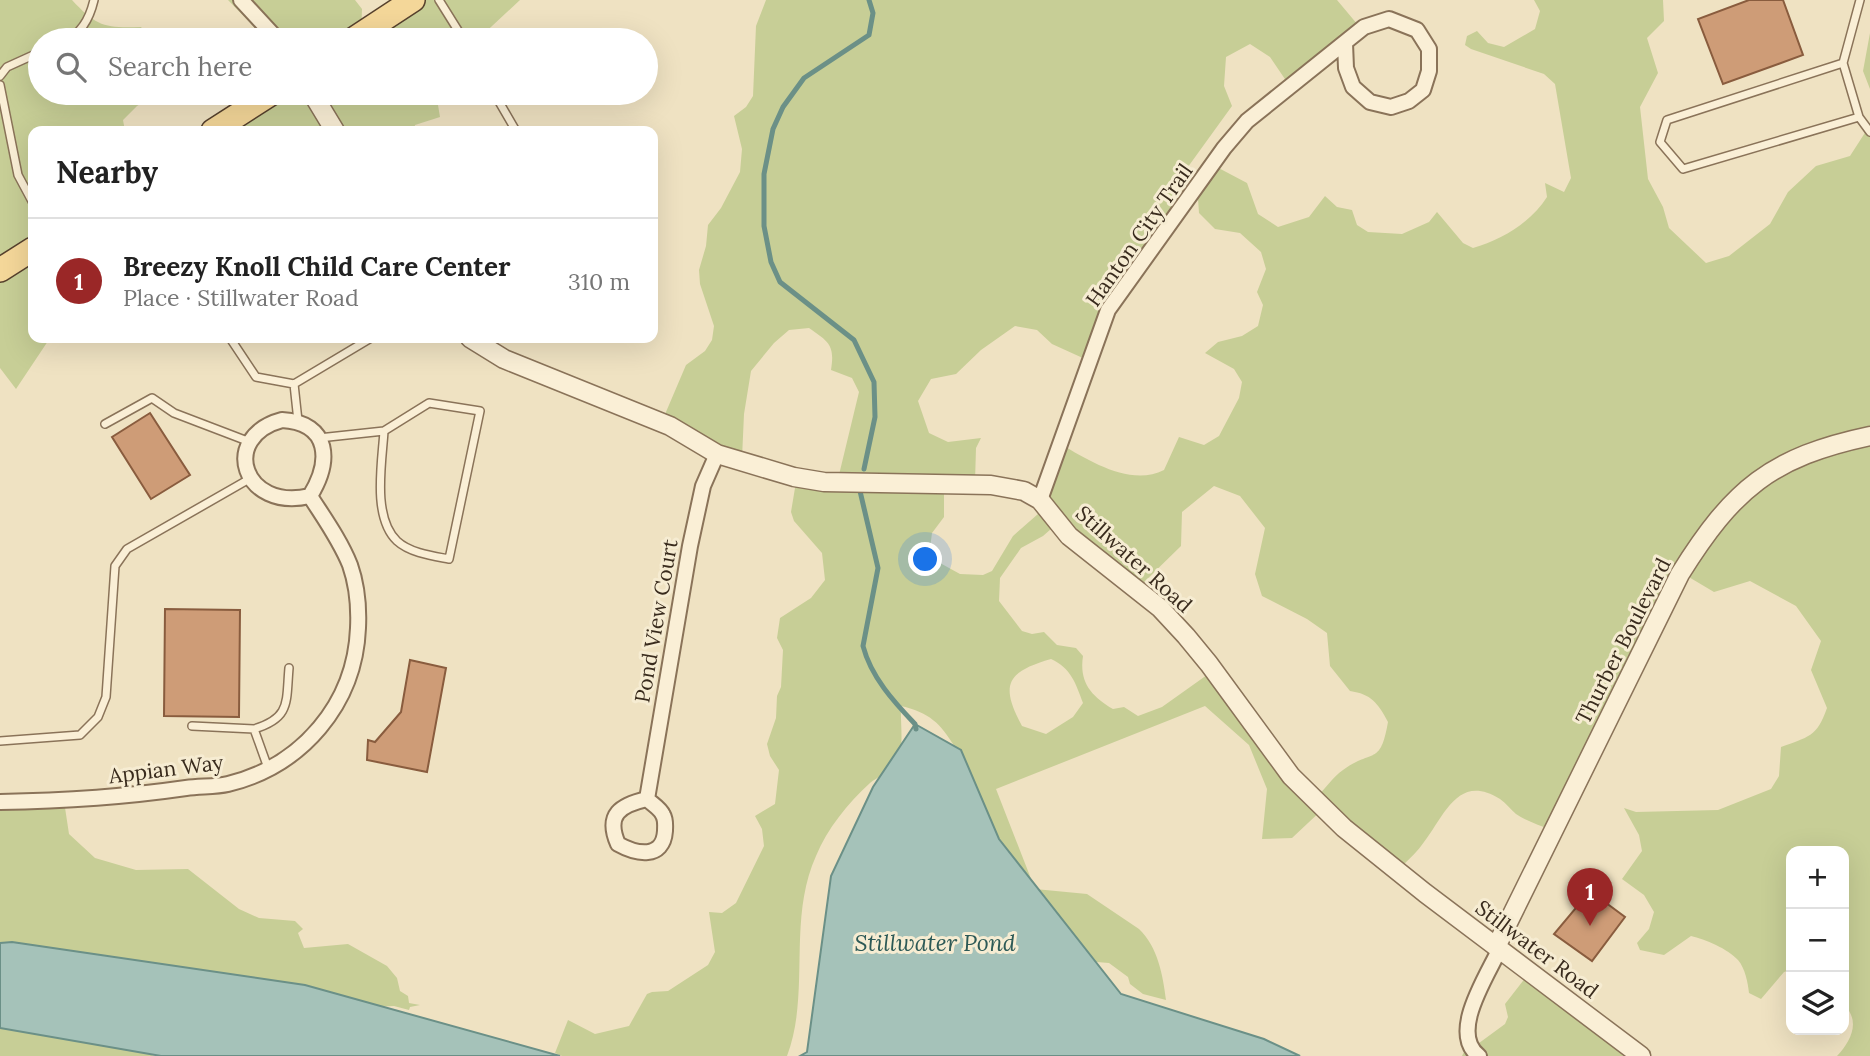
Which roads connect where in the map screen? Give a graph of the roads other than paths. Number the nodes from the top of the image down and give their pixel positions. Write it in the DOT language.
graph roads {
  1 [pos="94,0"];
  2 [pos="241,0"];
  3 [pos="413,0"];
  4 [pos="439,0"];
  5 [pos="1860,0"];
  6 [pos="81,28"];
  7 [pos="267,28"];
  8 [pos="370,28"];
  9 [pos="456,28"];
  10 [pos="1345,43"];
  11 [pos="28,57"];
  12 [pos="1843,63"];
  13 [pos="0,76"];
  14 [pos="0,85"];
  15 [pos="253,105"];
  16 [pos="319,105"];
  17 [pos="501,105"];
  18 [pos="1858,117"];
  19 [pos="221,126"];
  20 [pos="332,126"];
  21 [pos="513,126"];
  22 [pos="1870,132"];
  23 [pos="28,194"];
  24 [pos="28,252"];
  25 [pos="0,270"];
  26 [pos="233,343"];
  27 [pos="363,343"];
  28 [pos="478,343"];
  29 [pos="294,384"];
  30 [pos="298,421"];
  31 [pos="105,424"];
  32 [pos="384,431"];
  33 [pos="1870,436"];
  34 [pos="319,438"];
  35 [pos="250,442"];
  36 [pos="717,453"];
  37 [pos="251,478"];
  38 [pos="310,496"];
  39 [pos="1040,500"];
  40 [pos="289,668"];
  41 [pos="192,726"];
  42 [pos="254,729"];
  43 [pos="0,741"];
  44 [pos="268,768"];
  45 [pos="647,799"];
  46 [pos="0,802"];
  47 [pos="1498,947"];
  48 [pos="1479,1056"];
  49 [pos="1640,1056"];
  1 -- 6 [label="lane"];
  2 -- 7 [label="street"];
  3 -- 8 [label="main road"];
  4 -- 9 [label="lane"];
  5 -- 12 [label="lane"];
  10 -- 10 [label="street"];
  10 -- 39 [label="street, Hanton City Trail"];
  11 -- 13 [label="lane"];
  12 -- 18 [label="lane"];
  12 -- 18 [label="lane"];
  14 -- 23 [label="lane"];
  15 -- 19 [label="main road"];
  16 -- 20 [label="street"];
  17 -- 21 [label="lane"];
  18 -- 22 [label="lane"];
  24 -- 25 [label="main road"];
  26 -- 29 [label="lane"];
  27 -- 29 [label="lane"];
  28 -- 36 [label="street"];
  29 -- 30 [label="lane"];
  30 -- 34 [label="street"];
  30 -- 35 [label="street"];
  31 -- 35 [label="lane"];
  32 -- 32 [label="lane"];
  32 -- 34 [label="lane"];
  33 -- 47 [label="street, Thurber Boulevard"];
  34 -- 38 [label="street"];
  35 -- 37 [label="street"];
  36 -- 39 [label="street"];
  36 -- 45 [label="street, Pond View Court"];
  37 -- 38 [label="street"];
  37 -- 43 [label="lane"];
  38 -- 44 [label="street, Appian Way"];
  39 -- 47 [label="street, Stillwater Road"];
  40 -- 42 [label="lane"];
  41 -- 42 [label="lane"];
  42 -- 44 [label="lane"];
  44 -- 46 [label="street, Appian Way"];
  47 -- 48 [label="street"];
  47 -- 49 [label="street, Stillwater Road"];
}
